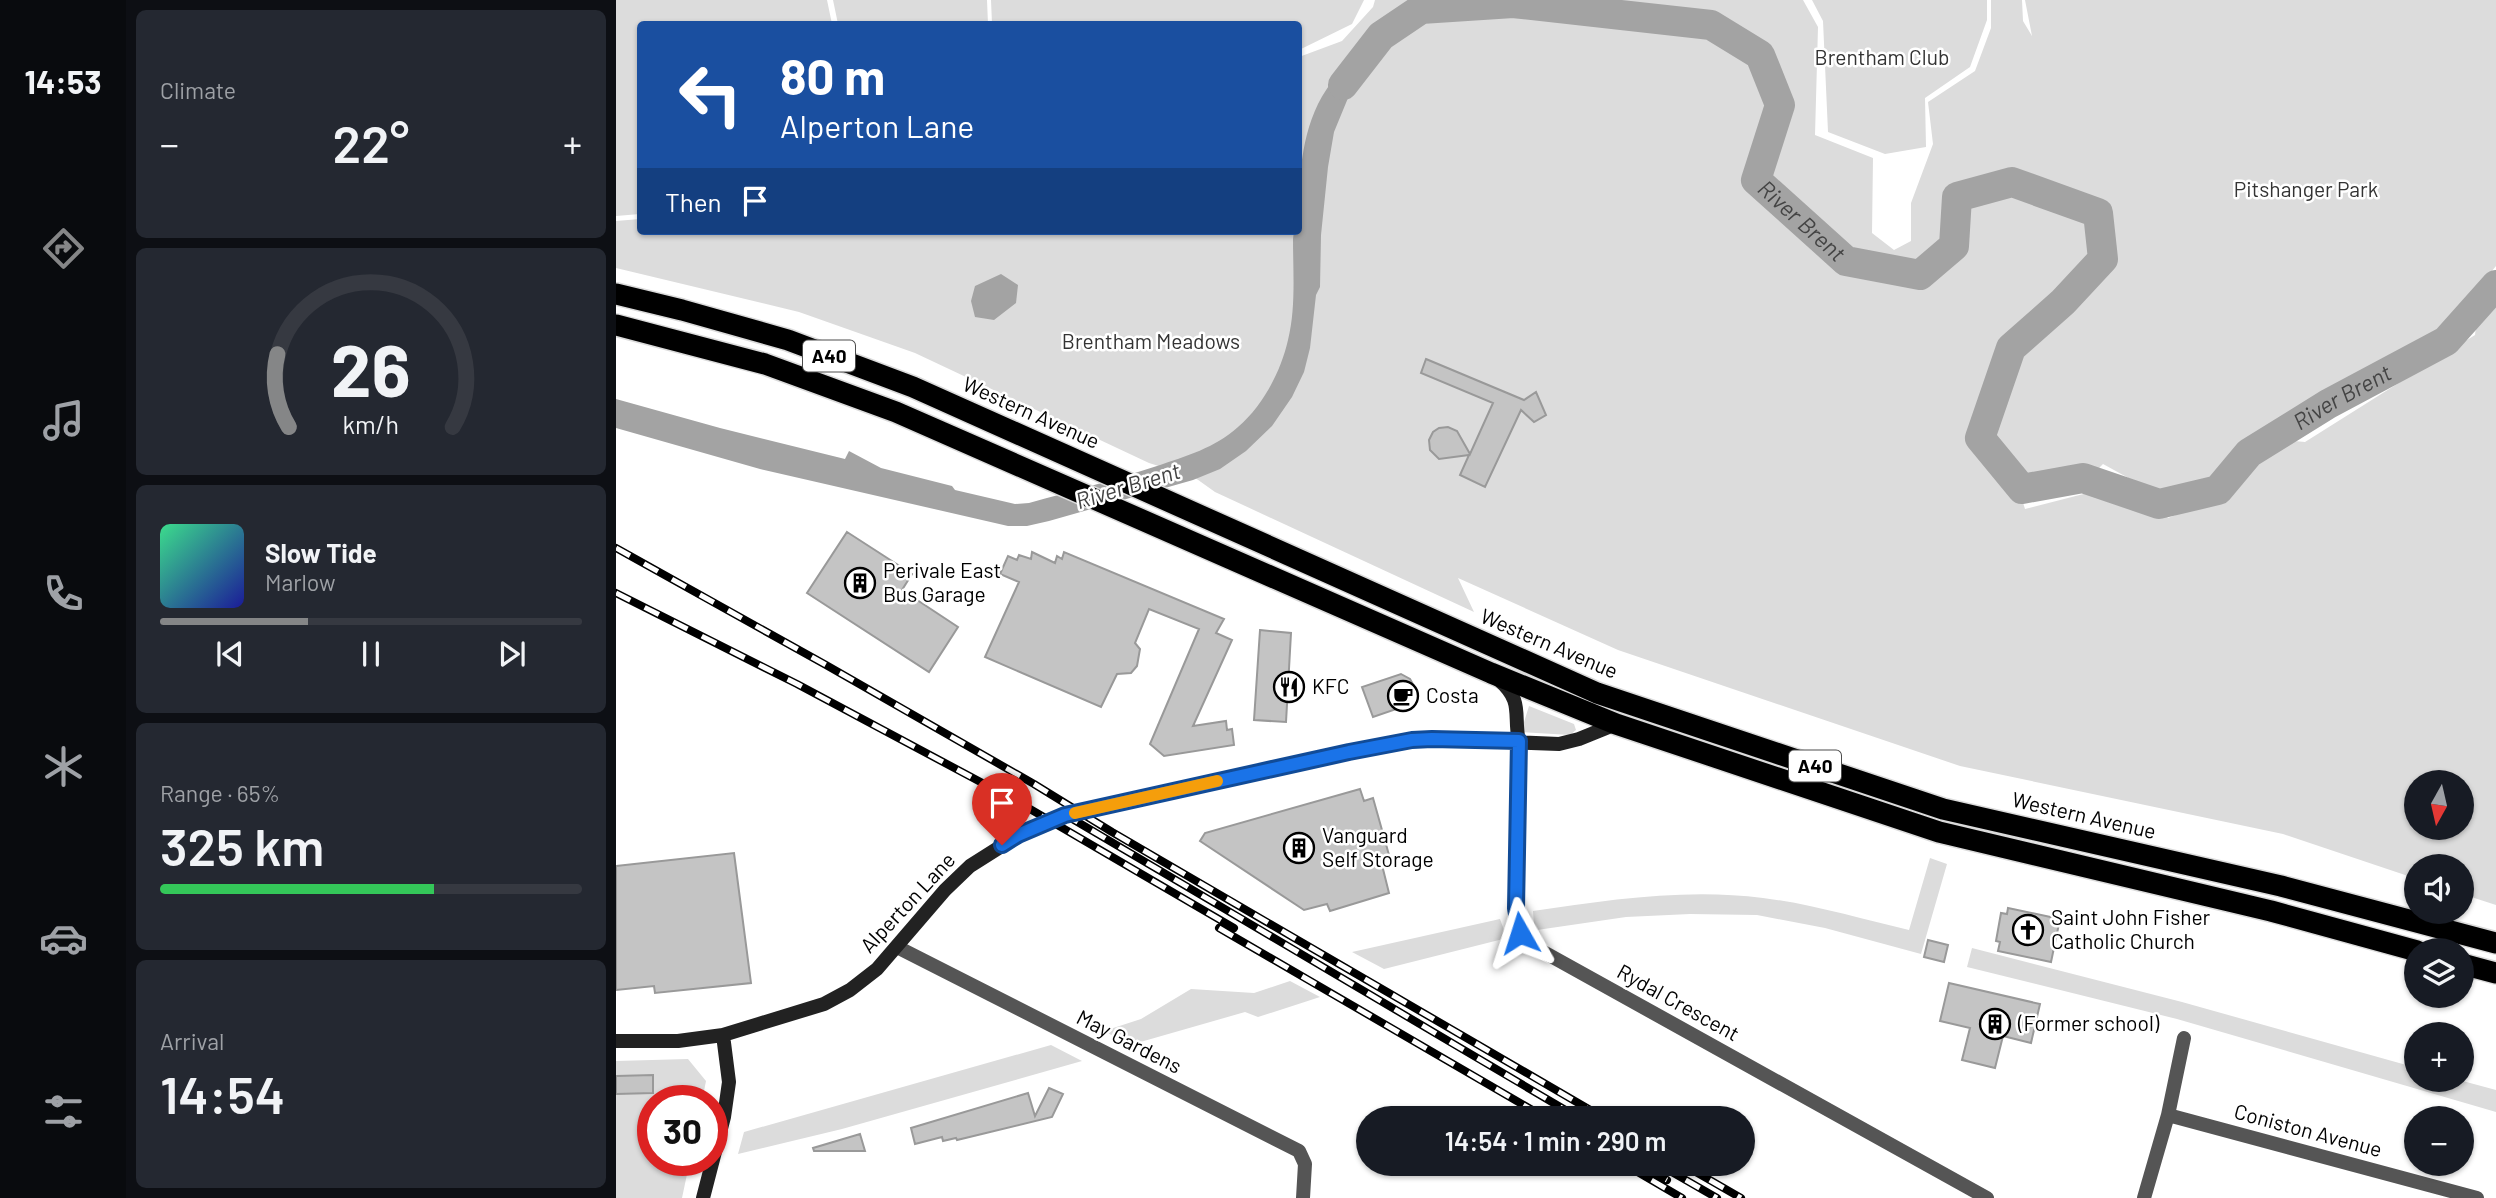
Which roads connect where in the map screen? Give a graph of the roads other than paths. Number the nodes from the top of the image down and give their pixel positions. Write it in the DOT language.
graph roads {
  1 [pos="616,294"];
  2 [pos="616,325"];
  3 [pos="1491,673"];
  4 [pos="1616,724"];
  5 [pos="1519,741"];
  6 [pos="2496,943"];
  7 [pos="897,947"];
  8 [pos="2404,947"];
  9 [pos="2474,967"];
  10 [pos="2496,973"];
  11 [pos="723,1035"];
  12 [pos="2184,1038"];
  13 [pos="616,1041"];
  14 [pos="2168,1115"];
  15 [pos="704,1198"];
  16 [pos="1303,1198"];
  17 [pos="1987,1198"];
  18 [pos="2144,1198"];
  19 [pos="2476,1198"];
  1 -- 6 [label="highway, Western Avenue / A40"];
  2 -- 3 [label="highway, A40"];
  3 -- 4 [label="highway, A40"];
  3 -- 5 [label="main road"];
  4 -- 5 [label="main road, Alperton Lane"];
  4 -- 8 [label="highway, A40"];
  5 -- 7 [label="main road, Alperton Lane"];
  5 -- 17 [label="street, Rydal Crescent"];
  7 -- 11 [label="main road, Alperton Lane"];
  7 -- 16 [label="street, May Gardens"];
  9 -- 10 [label="highway"];
  11 -- 13 [label="main road, Alperton Lane"];
  11 -- 15 [label="main road"];
  12 -- 14 [label="street"];
  14 -- 18 [label="street"];
  14 -- 19 [label="street, Coniston Avenue"];
}
